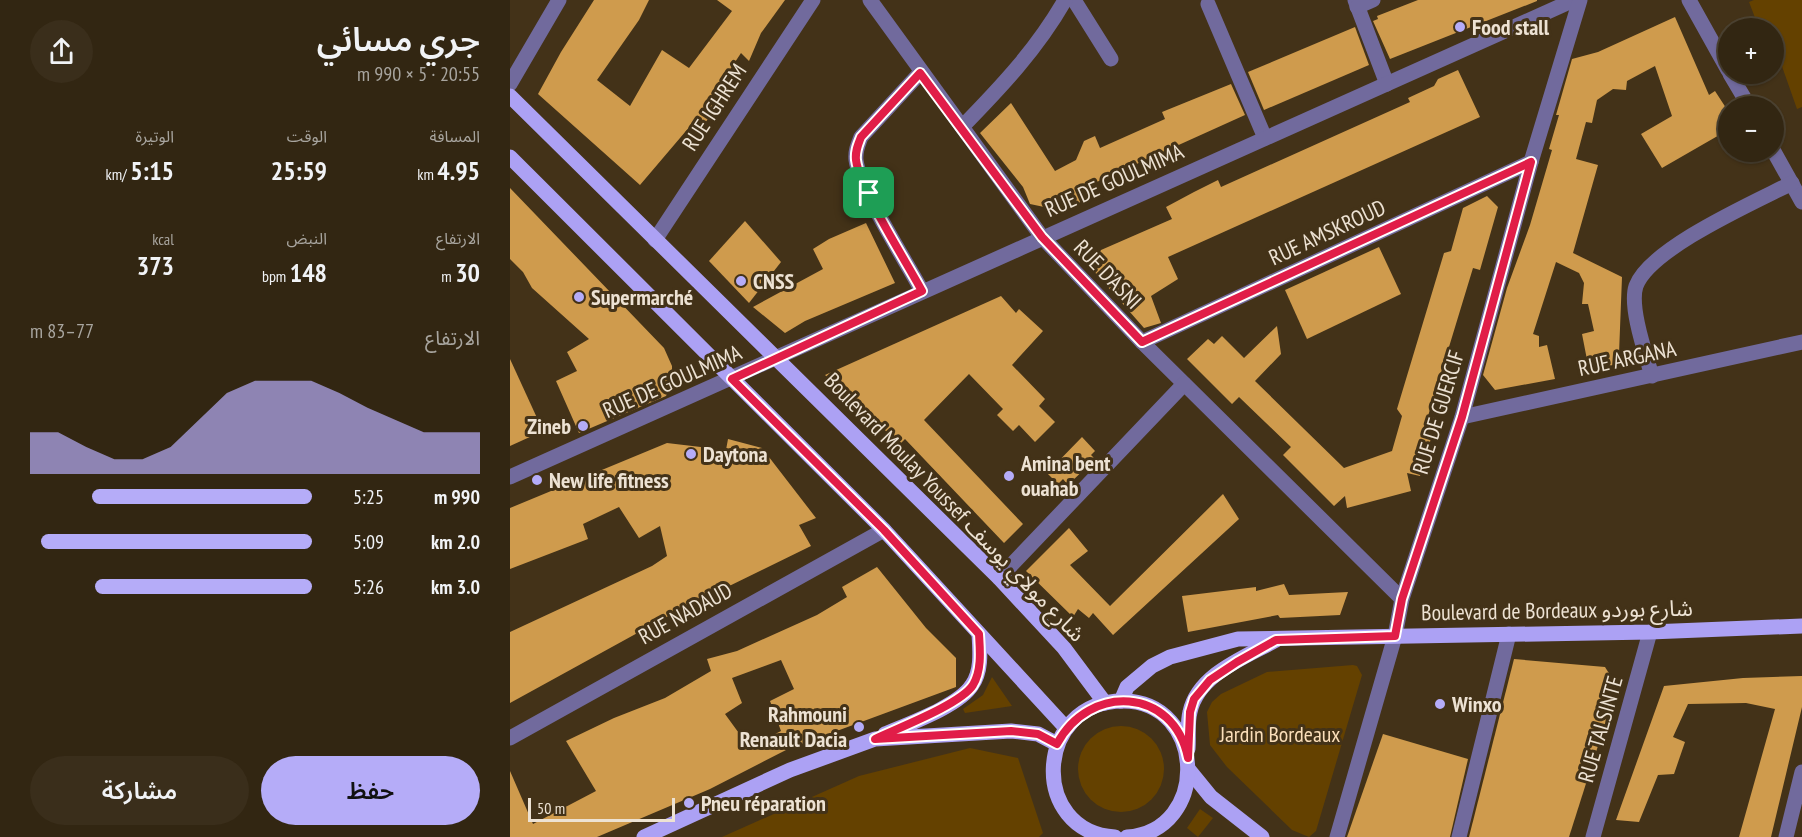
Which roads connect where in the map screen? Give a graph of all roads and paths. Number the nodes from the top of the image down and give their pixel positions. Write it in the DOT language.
graph roads {
  1 [pos="559,0"];
  2 [pos="813,0"];
  3 [pos="870,0"];
  4 [pos="1065,0"];
  5 [pos="1074,0"];
  6 [pos="1373,0"];
  7 [pos="1574,0"];
  8 [pos="1580,0"];
  9 [pos="1689,0"];
  10 [pos="1208,4"];
  11 [pos="1356,4"];
  12 [pos="1718,52"];
  13 [pos="1111,59"];
  14 [pos="920,73"];
  15 [pos="510,84"];
  16 [pos="1387,84"];
  17 [pos="510,96"];
  18 [pos="962,127"];
  19 [pos="1265,138"];
  20 [pos="510,157"];
  21 [pos="1531,162"];
  22 [pos="1780,162"];
  23 [pos="1792,183"];
  24 [pos="1802,202"];
  25 [pos="1042,237"];
  26 [pos="655,240"];
  27 [pos="922,291"];
  28 [pos="1142,342"];
  29 [pos="1802,342"];
  30 [pos="778,358"];
  31 [pos="1652,376"];
  32 [pos="732,379"];
  33 [pos="1184,384"];
  34 [pos="1462,417"];
  35 [pos="510,477"];
  36 [pos="884,530"];
  37 [pos="999,578"];
  38 [pos="1402,599"];
  39 [pos="1802,626"];
  40 [pos="1650,632"];
  41 [pos="979,634"];
  42 [pos="1509,634"];
  43 [pos="1395,636"];
  44 [pos="1276,640"];
  45 [pos="1113,702"];
  46 [pos="1066,728"];
  47 [pos="510,738"];
  48 [pos="875,739"];
  49 [pos="1057,744"];
  50 [pos="1189,764"];
  51 [pos="1802,772"];
  52 [pos="1104,836"];
  53 [pos="1134,836"];
  54 [pos="644,837"];
  55 [pos="1165,837"];
  56 [pos="1262,837"];
  57 [pos="1337,837"];
  58 [pos="1459,837"];
  59 [pos="1593,837"];
  60 [pos="1786,837"];
  1 -- 15 [label="street"];
  2 -- 26 [label="street, RUE IGHREM"];
  3 -- 14 [label="street, RUE D'ASNI"];
  4 -- 18 [label="street"];
  5 -- 13 [label="street"];
  6 -- 11 [label="street"];
  7 -- 16 [label="street, RUE DE GOULMIMA"];
  8 -- 21 [label="street, RUE DE GUERCIF"];
  9 -- 12 [label="street"];
  10 -- 19 [label="street"];
  11 -- 16 [label="street"];
  14 -- 18 [label="street, RUE D'ASNI"];
  14 -- 27 [label="street"];
  16 -- 19 [label="street, RUE DE GOULMIMA"];
  17 -- 26 [label="main road, Boulevard Moulay Youssef شارع مولاي يوسف"];
  18 -- 25 [label="street, RUE D'ASNI"];
  19 -- 25 [label="street, RUE DE GOULMIMA"];
  20 -- 32 [label="main road"];
  21 -- 28 [label="street, RUE AMSKROUD"];
  21 -- 34 [label="street, RUE DE GUERCIF"];
  22 -- 23 [label="street"];
  23 -- 24 [label="street"];
  23 -- 31 [label="street"];
  25 -- 27 [label="street, RUE DE GOULMIMA"];
  25 -- 28 [label="street, RUE D'ASNI"];
  26 -- 30 [label="main road, Boulevard Moulay Youssef شارع مولاي يوسف"];
  27 -- 30 [label="street, RUE DE GOULMIMA"];
  28 -- 33 [label="street, RUE D'ASNI"];
  29 -- 31 [label="street, RUE ARGANA"];
  30 -- 32 [label="street, RUE DE GOULMIMA"];
  30 -- 37 [label="main road, Boulevard Moulay Youssef شارع مولاي يوسف"];
  31 -- 34 [label="street, RUE ARGANA"];
  32 -- 35 [label="street, RUE DE GOULMIMA"];
  32 -- 36 [label="main road"];
  33 -- 37 [label="street"];
  33 -- 38 [label="street, RUE D'ASNI"];
  34 -- 38 [label="street, RUE DE GUERCIF"];
  36 -- 41 [label="main road"];
  36 -- 47 [label="street, RUE NADAUD"];
  37 -- 45 [label="main road, Boulevard Moulay Youssef شارع مولاي يوسف"];
  38 -- 43 [label="street, RUE DE GUERCIF"];
  39 -- 40 [label="main road, Boulevard de Bordeaux شارع بوردو"];
  40 -- 42 [label="main road, Boulevard de Bordeaux شارع بوردو"];
  40 -- 59 [label="street, RUE TALSINTE"];
  41 -- 46 [label="main road"];
  41 -- 48 [label="main road"];
  42 -- 43 [label="main road, Boulevard de Bordeaux شارع بوردو"];
  42 -- 58 [label="street"];
  43 -- 44 [label="main road, Boulevard de Bordeaux شارع بوردو"];
  43 -- 57 [label="street, RUE DE GUERCIF"];
  44 -- 45 [label="main road, Boulevard de Bordeaux شارع بوردو"];
  44 -- 50 [label="main road, Boulevard de Bordeaux شارع بوردو"];
  45 -- 46 [label="main road"];
  45 -- 50 [label="main road"];
  46 -- 49 [label="main road"];
  48 -- 49 [label="main road"];
  48 -- 54 [label="main road"];
  49 -- 52 [label="main road"];
  50 -- 53 [label="main road, Boulevard de Bordeaux شارع بوردو"];
  50 -- 56 [label="main road"];
  51 -- 60 [label="street"];
  53 -- 55 [label="main road"];
}
